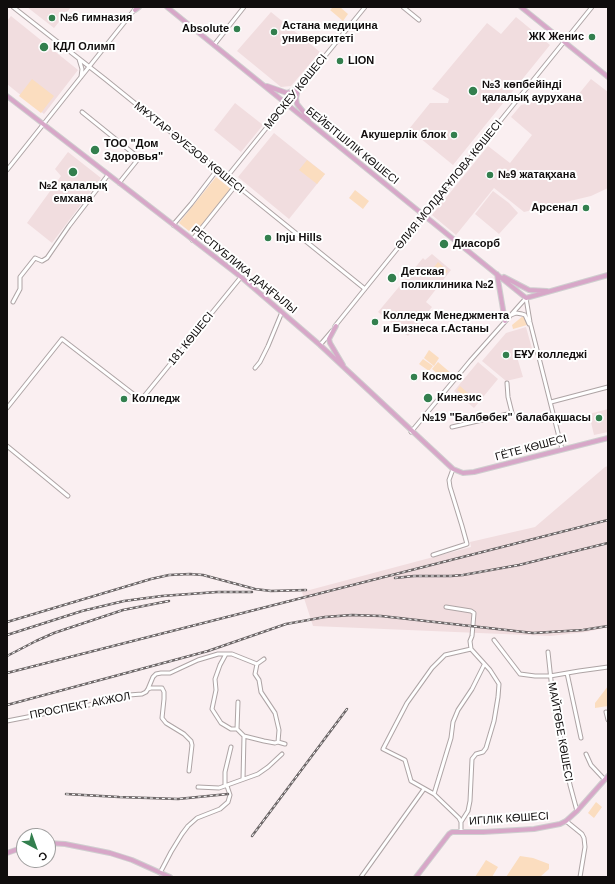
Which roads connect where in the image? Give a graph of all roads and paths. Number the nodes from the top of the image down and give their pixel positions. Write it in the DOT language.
graph roads {
  1 [pos="13,7"];
  2 [pos="167,7"];
  3 [pos="244,7"];
  4 [pos="365,7"];
  5 [pos="403,7"];
  6 [pos="521,7"];
  7 [pos="592,7"];
  8 [pos="137,8"];
  9 [pos="419,20"];
  10 [pos="564,42"];
  11 [pos="214,44"];
  12 [pos="78,58"];
  13 [pos="89,67"];
  14 [pos="81,78"];
  15 [pos="608,78"];
  16 [pos="304,83"];
  17 [pos="263,85"];
  18 [pos="298,89"];
  19 [pos="7,96"];
  20 [pos="286,104"];
  21 [pos="82,112"];
  22 [pos="309,123"];
  23 [pos="43,125"];
  24 [pos="7,170"];
  25 [pos="217,170"];
  26 [pos="108,175"];
  27 [pos="226,178"];
  28 [pos="119,183"];
  29 [pos="236,185"];
  30 [pos="425,216"];
  31 [pos="173,225"];
  32 [pos="192,240"];
  33 [pos="497,274"];
  34 [pos="608,275"];
  35 [pos="241,277"];
  36 [pos="365,290"];
  37 [pos="551,291"];
  38 [pos="526,298"];
  39 [pos="13,302"];
  40 [pos="282,312"];
  41 [pos="505,321"];
  42 [pos="336,326"];
  43 [pos="533,332"];
  44 [pos="320,345"];
  45 [pos="255,368"];
  46 [pos="347,370"];
  47 [pos="507,383"];
  48 [pos="608,387"];
  49 [pos="551,402"];
  50 [pos="7,408"];
  51 [pos="452,427"];
  52 [pos="411,432"];
  53 [pos="608,438"];
  54 [pos="7,446"];
  55 [pos="562,449"];
  56 [pos="453,469"];
  57 [pos="458,472"];
  58 [pos="68,496"];
  59 [pos="433,555"];
  60 [pos="446,607"];
  61 [pos="494,640"];
  62 [pos="471,649"];
  63 [pos="548,652"];
  64 [pos="226,654"];
  65 [pos="264,659"];
  66 [pos="257,664"];
  67 [pos="484,665"];
  68 [pos="608,667"];
  69 [pos="567,673"];
  70 [pos="550,676"];
  71 [pos="149,688"];
  72 [pos="238,702"];
  73 [pos="606,712"];
  74 [pos="608,720"];
  75 [pos="7,721"];
  76 [pos="237,729"];
  77 [pos="244,736"];
  78 [pos="581,738"];
  79 [pos="278,742"];
  80 [pos="285,744"];
  81 [pos="231,747"];
  82 [pos="282,754"];
  83 [pos="586,754"];
  84 [pos="189,772"];
  85 [pos="607,778"];
  86 [pos="243,779"];
  87 [pos="226,786"];
  88 [pos="198,787"];
  89 [pos="424,789"];
  90 [pos="434,794"];
  91 [pos="577,811"];
  92 [pos="566,821"];
  93 [pos="461,822"];
  94 [pos="461,831"];
  95 [pos="56,843"];
  96 [pos="163,875"];
  97 [pos="170,877"];
  98 [pos="361,877"];
  99 [pos="416,877"];
  100 [pos="580,877"];
  1 -- 12 [label="street, МҰХТАР ӘУЕЗОВ КӨШЕСІ"];
  2 -- 11 [label="main road, БЕЙБІТШІЛІК КӨШЕСІ"];
  3 -- 11 [label="street"];
  4 -- 16 [label="street, МӘСКЕУ КӨШЕСІ"];
  5 -- 9 [label="street"];
  6 -- 10 [label="main road"];
  7 -- 10 [label="street, ӘЛИЯ МОЛДАҒҰЛОВА КӨШЕСІ"];
  8 -- 13 [label="street"];
  10 -- 15 [label="main road"];
  10 -- 30 [label="street, ӘЛИЯ МОЛДАҒҰЛОВА КӨШЕСІ"];
  11 -- 17 [label="main road, БЕЙБІТШІЛІК КӨШЕСІ"];
  12 -- 13 [label="street, МҰХТАР ӘУЕЗОВ КӨШЕСІ"];
  12 -- 14 [label="street"];
  13 -- 14 [label="street"];
  13 -- 25 [label="street, МҰХТАР ӘУЕЗОВ КӨШЕСІ"];
  14 -- 23 [label="street"];
  16 -- 17 [label="main road"];
  16 -- 18 [label="street, МӘСКЕУ КӨШЕСІ"];
  17 -- 20 [label="main road, БЕЙБІТШІЛІК КӨШЕСІ"];
  18 -- 20 [label="street, МӘСКЕУ КӨШЕСІ"];
  18 -- 22 [label="main road"];
  19 -- 23 [label="main road, РЕСПУБЛИКА ДАҢҒЫЛЫ"];
  20 -- 22 [label="main road, БЕЙБІТШІЛІК КӨШЕСІ"];
  20 -- 27 [label="street, МӘСКЕУ КӨШЕСІ"];
  21 -- 28 [label="street"];
  22 -- 30 [label="main road, БЕЙБІТШІЛІК КӨШЕСІ"];
  23 -- 24 [label="street"];
  23 -- 26 [label="main road, РЕСПУБЛИКА ДАҢҒЫЛЫ"];
  25 -- 27 [label="street, МҰХТАР ӘУЕЗОВ КӨШЕСІ"];
  25 -- 31 [label="street"];
  26 -- 28 [label="main road, РЕСПУБЛИКА ДАҢҒЫЛЫ"];
  26 -- 39 [label="street"];
  27 -- 29 [label="street, МҰХТАР ӘУЕЗОВ КӨШЕСІ"];
  28 -- 31 [label="main road, РЕСПУБЛИКА ДАҢҒЫЛЫ"];
  29 -- 32 [label="street"];
  29 -- 36 [label="street, МҰХТАР ӘУЕЗОВ КӨШЕСІ"];
  30 -- 33 [label="main road, БЕЙБІТШІЛІК КӨШЕСІ"];
  30 -- 36 [label="street, ӘЛИЯ МОЛДАҒҰЛОВА КӨШЕСІ"];
  31 -- 32 [label="main road, РЕСПУБЛИКА ДАҢҒЫЛЫ"];
  32 -- 35 [label="main road, РЕСПУБЛИКА ДАҢҒЫЛЫ"];
  33 -- 37 [label="main road"];
  33 -- 38 [label="main road, БЕЙБІТШІЛІК КӨШЕСІ"];
  33 -- 41 [label="main road"];
  34 -- 37 [label="main road"];
  35 -- 40 [label="main road, РЕСПУБЛИКА ДАҢҒЫЛЫ"];
  35 -- 50 [label="street, 181 КӨШЕСІ"];
  36 -- 42 [label="street, ӘЛИЯ МОЛДАҒҰЛОВА КӨШЕСІ"];
  37 -- 38 [label="main road"];
  38 -- 41 [label="street"];
  38 -- 43 [label="street"];
  40 -- 44 [label="main road, РЕСПУБЛИКА ДАҢҒЫЛЫ"];
  40 -- 45 [label="street"];
  41 -- 43 [label="street"];
  41 -- 52 [label="street"];
  42 -- 44 [label="street, ӘЛИЯ МОЛДАҒҰЛОВА КӨШЕСІ"];
  42 -- 46 [label="main road"];
  43 -- 49 [label="street"];
  44 -- 46 [label="main road, РЕСПУБЛИКА ДАҢҒЫЛЫ"];
  46 -- 52 [label="main road, РЕСПУБЛИКА ДАҢҒЫЛЫ"];
  47 -- 51 [label="street"];
  48 -- 49 [label="street"];
  49 -- 55 [label="street"];
  52 -- 56 [label="main road, РЕСПУБЛИКА ДАҢҒЫЛЫ"];
  53 -- 55 [label="main road, ГЁТЕ КӨШЕСІ"];
  54 -- 58 [label="street"];
  55 -- 57 [label="main road, ГЁТЕ КӨШЕСІ"];
  56 -- 57 [label="main road, РЕСПУБЛИКА ДАҢҒЫЛЫ"];
  56 -- 59 [label="street"];
  60 -- 62 [label="street"];
  61 -- 70 [label="street"];
  62 -- 67 [label="street"];
  62 -- 89 [label="street"];
  63 -- 70 [label="street, МАЙТӨБЕ КӨШЕСІ"];
  64 -- 66 [label="street"];
  64 -- 71 [label="street"];
  64 -- 76 [label="street"];
  65 -- 66 [label="street"];
  66 -- 79 [label="street"];
  67 -- 90 [label="street"];
  67 -- 93 [label="street"];
  68 -- 69 [label="street"];
  69 -- 70 [label="street"];
  69 -- 78 [label="street"];
  70 -- 91 [label="street, МАЙТӨБЕ КӨШЕСІ"];
  71 -- 75 [label="street, ПРОСПЕКТ АКЖОЛ"];
  71 -- 84 [label="street"];
  72 -- 76 [label="street"];
  73 -- 74 [label="street"];
  76 -- 77 [label="street"];
  77 -- 79 [label="street"];
  77 -- 86 [label="street"];
  79 -- 80 [label="street"];
  81 -- 87 [label="street"];
  82 -- 86 [label="street"];
  83 -- 85 [label="street"];
  85 -- 91 [label="main road"];
  86 -- 87 [label="street"];
  87 -- 88 [label="street"];
  87 -- 96 [label="street"];
  89 -- 90 [label="street"];
  89 -- 98 [label="street"];
  90 -- 93 [label="street"];
  91 -- 92 [label="main road"];
  92 -- 94 [label="main road, ИГІЛІК КӨШЕСІ"];
  92 -- 100 [label="street"];
  93 -- 94 [label="street"];
  94 -- 99 [label="main road, ИГІЛІК КӨШЕСІ"];
  95 -- 96 [label="main road"];
  96 -- 97 [label="main road"];
}
